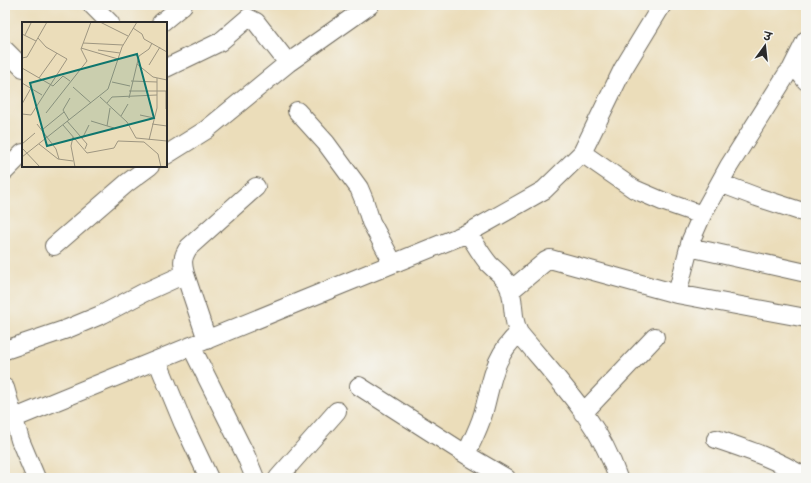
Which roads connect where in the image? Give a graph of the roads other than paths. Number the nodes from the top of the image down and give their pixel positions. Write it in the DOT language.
graph roads {
  1 [pos="92,5"];
  2 [pos="182,5"];
  3 [pos="370,5"];
  4 [pos="662,5"];
  5 [pos="109,22"];
  6 [pos="162,22"];
  7 [pos="806,40"];
  8 [pos="5,50"];
  9 [pos="288,63"];
  10 [pos="22,67"];
  11 [pos="167,68"];
  12 [pos="791,70"];
  13 [pos="806,81"];
  14 [pos="297,111"];
  15 [pos="582,152"];
  16 [pos="22,154"];
  17 [pos="167,154"];
  18 [pos="149,167"];
  19 [pos="5,172"];
  20 [pos="720,182"];
  21 [pos="256,187"];
  22 [pos="806,213"];
  23 [pos="702,215"];
  24 [pos="468,233"];
  25 [pos="54,246"];
  26 [pos="689,247"];
  27 [pos="393,263"];
  28 [pos="806,273"];
  29 [pos="185,274"];
  30 [pos="510,291"];
  31 [pos="677,294"];
  32 [pos="806,318"];
  33 [pos="520,333"];
  34 [pos="655,337"];
  35 [pos="199,343"];
  36 [pos="5,350"];
  37 [pos="158,360"];
  38 [pos="359,386"];
  39 [pos="5,388"];
  40 [pos="337,411"];
  41 [pos="583,413"];
  42 [pos="9,420"];
  43 [pos="716,439"];
  44 [pos="466,454"];
  45 [pos="201,474"];
  46 [pos="36,478"];
  47 [pos="255,478"];
  48 [pos="278,478"];
  49 [pos="506,478"];
  50 [pos="618,478"];
  51 [pos="806,478"];
  1 -- 5 [label="street"];
  2 -- 6 [label="street"];
  3 -- 9 [label="street"];
  4 -- 15 [label="street"];
  7 -- 12 [label="street"];
  8 -- 10 [label="street"];
  9 -- 11 [label="street"];
  9 -- 17 [label="street"];
  12 -- 13 [label="street"];
  12 -- 20 [label="street"];
  14 -- 27 [label="street"];
  15 -- 23 [label="street"];
  15 -- 24 [label="street"];
  16 -- 19 [label="street"];
  18 -- 25 [label="street"];
  20 -- 22 [label="street"];
  20 -- 23 [label="street"];
  21 -- 29 [label="street"];
  23 -- 26 [label="street"];
  24 -- 27 [label="street"];
  24 -- 30 [label="street"];
  26 -- 28 [label="street"];
  26 -- 31 [label="street"];
  27 -- 35 [label="street"];
  29 -- 35 [label="street"];
  29 -- 36 [label="street"];
  30 -- 31 [label="street"];
  30 -- 33 [label="street"];
  31 -- 32 [label="street"];
  33 -- 41 [label="street"];
  33 -- 44 [label="street"];
  34 -- 41 [label="street"];
  35 -- 37 [label="street"];
  35 -- 47 [label="street"];
  37 -- 42 [label="street"];
  37 -- 45 [label="street"];
  38 -- 44 [label="street"];
  39 -- 42 [label="street"];
  40 -- 48 [label="street"];
  41 -- 50 [label="street"];
  42 -- 46 [label="street"];
  43 -- 51 [label="street"];
  44 -- 49 [label="street"];
}
